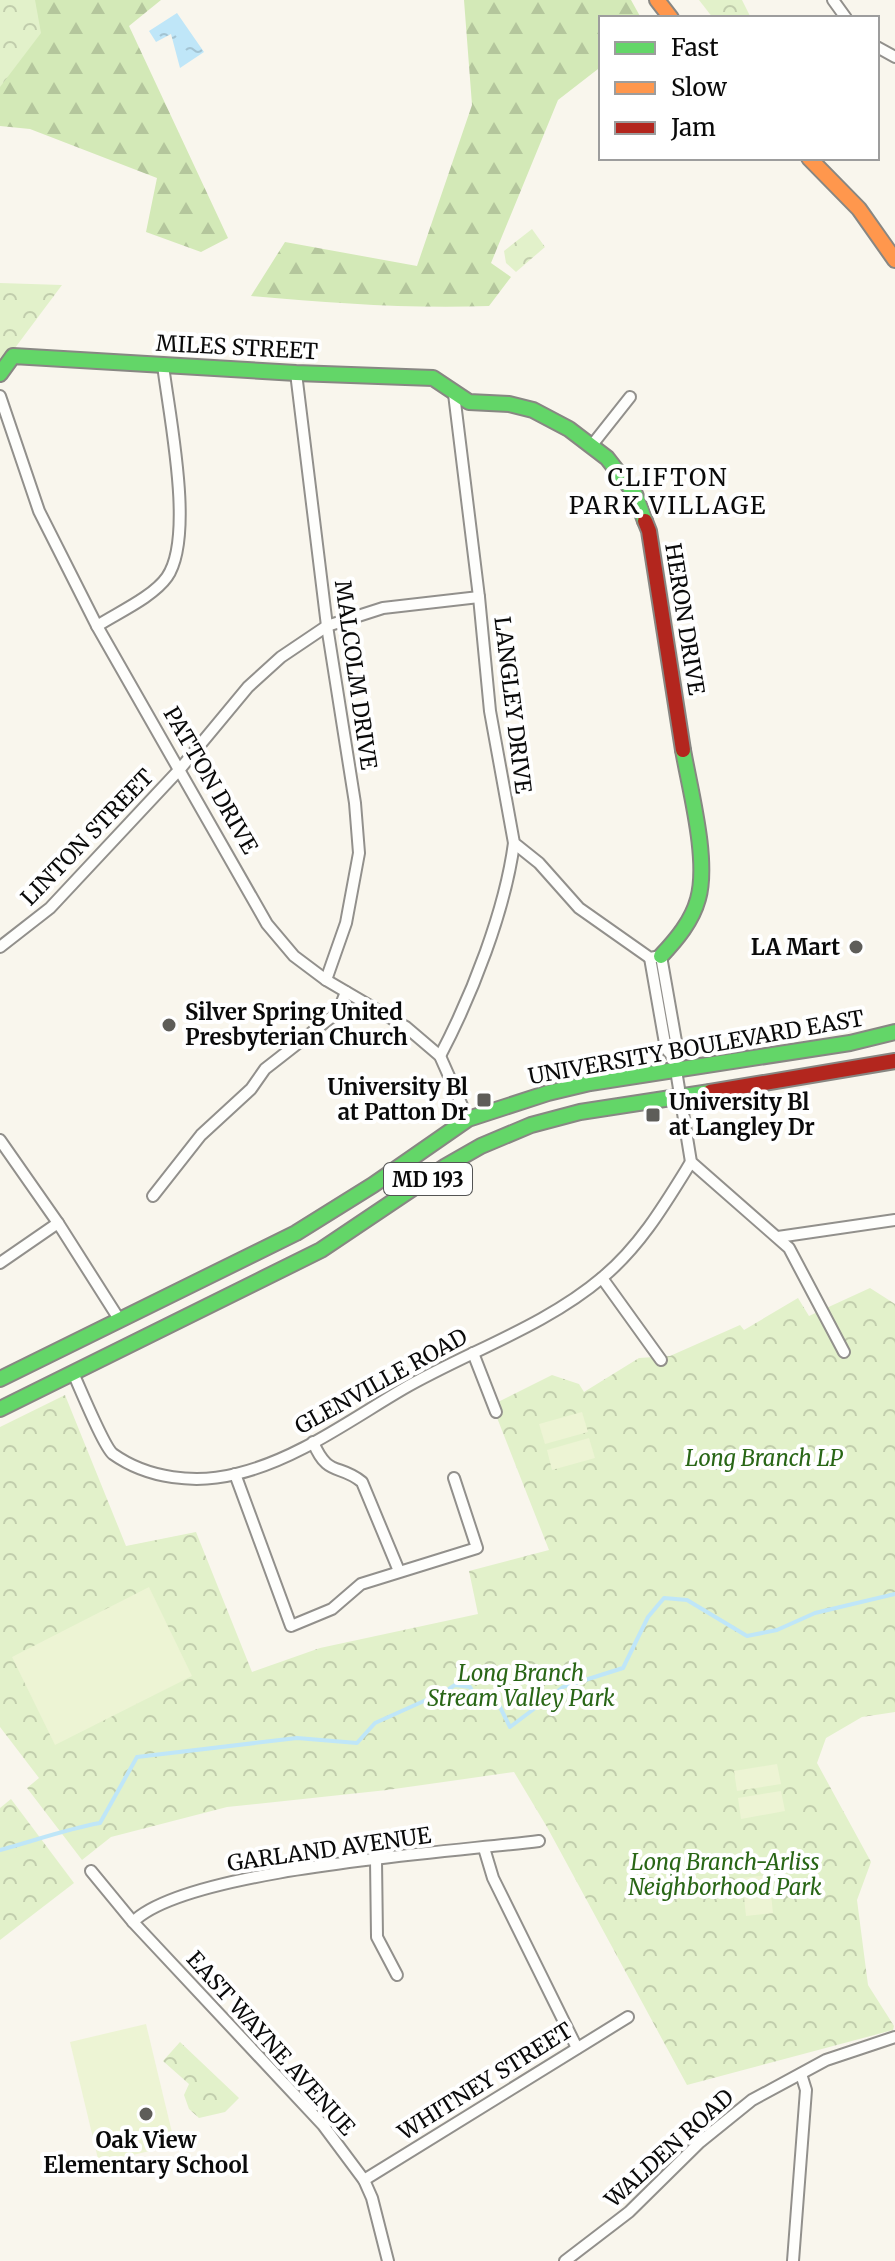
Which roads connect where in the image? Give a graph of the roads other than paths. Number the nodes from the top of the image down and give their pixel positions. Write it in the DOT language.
graph roads {
  1 [pos="657,0"];
  2 [pos="669,16"];
  3 [pos="811,160"];
  4 [pos="895,260"];
  5 [pos="163,365"];
  6 [pos="296,373"];
  7 [pos="0,374"];
  8 [pos="454,394"];
  9 [pos="0,396"];
  10 [pos="630,397"];
  11 [pos="592,445"];
  12 [pos="479,597"];
  13 [pos="97,626"];
  14 [pos="327,626"];
  15 [pos="180,769"];
  16 [pos="514,843"];
  17 [pos="0,947"];
  18 [pos="656,957"];
  19 [pos="326,980"];
  20 [pos="346,992"];
  21 [pos="895,1032"];
  22 [pos="440,1056"];
  23 [pos="895,1061"];
  24 [pos="675,1064"];
  25 [pos="680,1096"];
  26 [pos="468,1119"];
  27 [pos="0,1140"];
  28 [pos="691,1162"];
  29 [pos="153,1196"];
  30 [pos="895,1220"];
  31 [pos="58,1223"];
  32 [pos="778,1237"];
  33 [pos="0,1263"];
  34 [pos="602,1278"];
  35 [pos="119,1319"];
  36 [pos="844,1352"];
  37 [pos="473,1353"];
  38 [pos="661,1360"];
  39 [pos="73,1373"];
  40 [pos="0,1379"];
  41 [pos="0,1409"];
  42 [pos="496,1412"];
  43 [pos="313,1442"];
  44 [pos="235,1474"];
  45 [pos="454,1478"];
  46 [pos="399,1571"];
  47 [pos="539,1841"];
  48 [pos="484,1848"];
  49 [pos="376,1860"];
  50 [pos="91,1871"];
  51 [pos="133,1922"];
  52 [pos="397,1975"];
  53 [pos="628,2017"];
  54 [pos="895,2037"];
  55 [pos="577,2048"];
  56 [pos="801,2074"];
  57 [pos="364,2180"];
  58 [pos="388,2261"];
  59 [pos="565,2261"];
  60 [pos="793,2261"];
  1 -- 2 [label="main road"];
  3 -- 4 [label="main road"];
  5 -- 6 [label="main road, MILES STREET"];
  5 -- 7 [label="main road, MILES STREET"];
  5 -- 13 [label="street"];
  6 -- 8 [label="main road, MILES STREET"];
  6 -- 14 [label="street, MALCOLM DRIVE"];
  8 -- 11 [label="main road, HERON DRIVE"];
  8 -- 12 [label="street, LANGLEY DRIVE"];
  9 -- 13 [label="street, PATTON DRIVE"];
  10 -- 11 [label="street"];
  11 -- 18 [label="main road, HERON DRIVE"];
  12 -- 14 [label="street, LINTON STREET"];
  12 -- 16 [label="street, LANGLEY DRIVE"];
  13 -- 15 [label="street, PATTON DRIVE"];
  14 -- 15 [label="street, LINTON STREET"];
  14 -- 19 [label="street, MALCOLM DRIVE"];
  15 -- 17 [label="street, LINTON STREET"];
  15 -- 19 [label="street, PATTON DRIVE"];
  16 -- 18 [label="street"];
  16 -- 22 [label="street"];
  18 -- 24 [label="street"];
  19 -- 20 [label="street, PATTON DRIVE"];
  20 -- 22 [label="street, PATTON DRIVE"];
  20 -- 29 [label="street"];
  21 -- 24 [label="main road, UNIVERSITY BOULEVARD EAST / MD 193"];
  22 -- 26 [label="street, PATTON DRIVE"];
  23 -- 25 [label="main road, UNIVERSITY BOULEVARD EAST / MD 193"];
  24 -- 25 [label="street"];
  24 -- 26 [label="main road, UNIVERSITY BOULEVARD EAST / MD 193"];
  25 -- 28 [label="street"];
  25 -- 39 [label="main road, UNIVERSITY BOULEVARD EAST / MD 193"];
  26 -- 35 [label="main road, UNIVERSITY BOULEVARD EAST / MD 193"];
  27 -- 31 [label="street"];
  28 -- 32 [label="street"];
  28 -- 34 [label="street, GLENVILLE ROAD"];
  30 -- 32 [label="street"];
  31 -- 33 [label="street"];
  31 -- 35 [label="street"];
  32 -- 36 [label="street"];
  34 -- 37 [label="street, GLENVILLE ROAD"];
  34 -- 38 [label="street"];
  35 -- 40 [label="main road, UNIVERSITY BOULEVARD EAST / MD 193"];
  37 -- 42 [label="street"];
  37 -- 43 [label="street, GLENVILLE ROAD"];
  39 -- 41 [label="main road, UNIVERSITY BOULEVARD EAST / MD 193"];
  39 -- 44 [label="street, GLENVILLE ROAD"];
  43 -- 44 [label="street, GLENVILLE ROAD"];
  43 -- 46 [label="street"];
  44 -- 46 [label="street"];
  45 -- 46 [label="street"];
  47 -- 48 [label="street, GARLAND AVENUE"];
  48 -- 49 [label="street, GARLAND AVENUE"];
  48 -- 55 [label="street"];
  49 -- 51 [label="street, GARLAND AVENUE"];
  49 -- 52 [label="street"];
  50 -- 51 [label="street, EAST WAYNE AVENUE"];
  51 -- 57 [label="street, EAST WAYNE AVENUE"];
  53 -- 55 [label="street, WHITNEY STREET"];
  54 -- 56 [label="street, WALDEN ROAD"];
  55 -- 57 [label="street, WHITNEY STREET"];
  56 -- 59 [label="street, WALDEN ROAD"];
  56 -- 60 [label="street"];
  57 -- 58 [label="street, EAST WAYNE AVENUE"];
}
